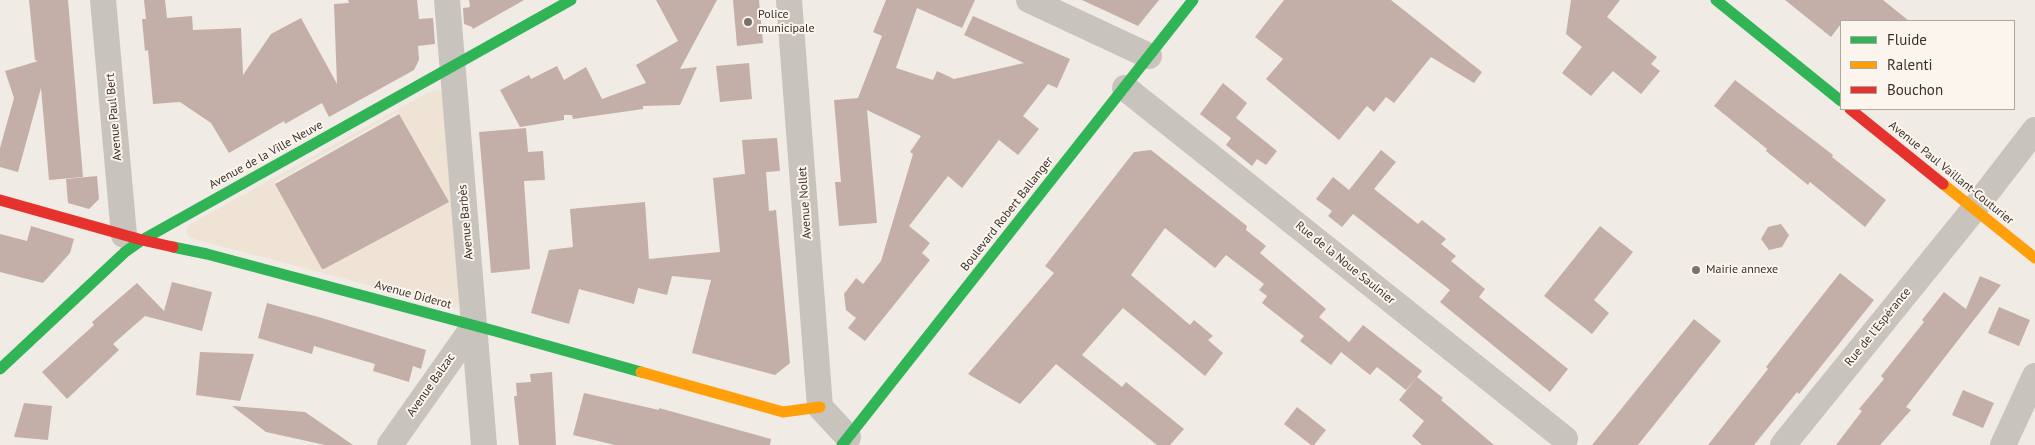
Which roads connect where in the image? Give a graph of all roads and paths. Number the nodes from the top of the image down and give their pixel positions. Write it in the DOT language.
graph roads {
  1 [pos="103,0"];
  2 [pos="448,0"];
  3 [pos="570,0"];
  4 [pos="790,0"];
  5 [pos="1029,0"];
  6 [pos="1193,0"];
  7 [pos="1716,0"];
  8 [pos="1149,56"];
  9 [pos="453,67"];
  10 [pos="1125,88"];
  11 [pos="1840,101"];
  12 [pos="1851,110"];
  13 [pos="2035,130"];
  14 [pos="0,200"];
  15 [pos="1974,209"];
  16 [pos="133,237"];
  17 [pos="2035,258"];
  18 [pos="474,326"];
  19 [pos="0,368"];
  20 [pos="2035,376"];
  21 [pos="820,407"];
  22 [pos="1565,439"];
  23 [pos="845,441"];
  24 [pos="390,445"];
  25 [pos="484,445"];
  26 [pos="1783,445"];
  27 [pos="2003,445"];
  1 -- 16 [label="street, Avenue Paul Bert"];
  2 -- 9 [label="street, Avenue Barbès"];
  3 -- 9 [label="street, Avenue de la Ville Neuve"];
  4 -- 21 [label="street, Avenue Nollet"];
  5 -- 8 [label="street"];
  6 -- 8 [label="street, Boulevard Robert Ballanger"];
  7 -- 11 [label="street"];
  8 -- 10 [label="street, Boulevard Robert Ballanger"];
  9 -- 16 [label="street, Avenue de la Ville Neuve"];
  9 -- 18 [label="street, Avenue Barbès"];
  10 -- 22 [label="street, Rue de la Noue Saulnier"];
  10 -- 23 [label="street, Boulevard Robert Ballanger"];
  12 -- 15 [label="street, Avenue Paul Vaillant-Couturier"];
  13 -- 15 [label="street, Rue de l'Espérance"];
  14 -- 16 [label="street, Avenue Diderot"];
  15 -- 17 [label="street, Avenue Paul Vaillant-Couturier"];
  15 -- 26 [label="street, Rue de l'Espérance"];
  16 -- 18 [label="street, Avenue Diderot"];
  16 -- 19 [label="street, Avenue de la Ville Neuve"];
  18 -- 21 [label="street, Avenue Diderot"];
  18 -- 24 [label="street, Avenue Balzac"];
  18 -- 25 [label="street, Avenue Barbès"];
  20 -- 27 [label="street"];
  21 -- 23 [label="street"];
}
